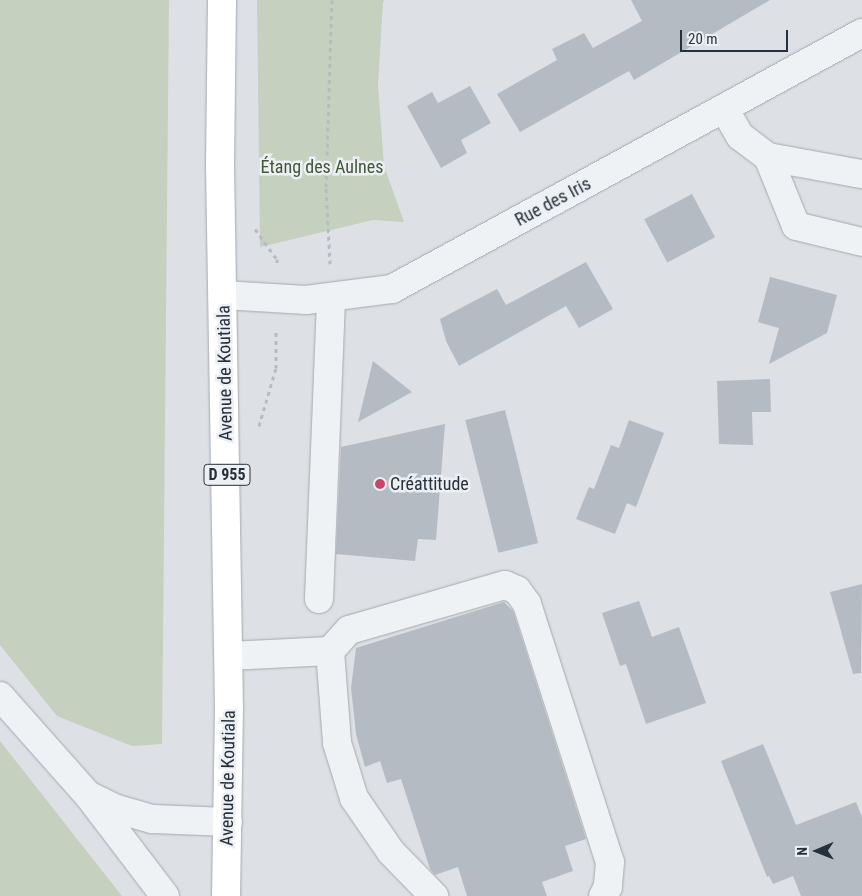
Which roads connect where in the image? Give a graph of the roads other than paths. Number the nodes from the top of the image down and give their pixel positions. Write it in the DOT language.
graph roads {
  1 [pos="222,0"];
  2 [pos="862,33"];
  3 [pos="725,110"];
  4 [pos="768,157"];
  5 [pos="862,174"];
  6 [pos="862,242"];
  7 [pos="224,295"];
  8 [pos="331,297"];
  9 [pos="319,598"];
  10 [pos="330,651"];
  11 [pos="229,656"];
  12 [pos="0,696"];
  13 [pos="88,795"];
  14 [pos="228,822"];
  15 [pos="165,896"];
  16 [pos="226,896"];
  17 [pos="434,896"];
  18 [pos="603,896"];
  1 -- 7 [label="main road, Avenue de Koutiala / D 955"];
  2 -- 3 [label="street, Rue des Iris"];
  3 -- 4 [label="street"];
  3 -- 8 [label="street, Rue des Iris"];
  4 -- 5 [label="street"];
  4 -- 6 [label="street"];
  7 -- 8 [label="street, Rue des Iris"];
  7 -- 11 [label="main road, Avenue de Koutiala / D 955"];
  8 -- 9 [label="street"];
  10 -- 11 [label="street"];
  10 -- 17 [label="street"];
  10 -- 18 [label="street"];
  11 -- 14 [label="main road, Avenue de Koutiala / D 955"];
  12 -- 13 [label="street"];
  13 -- 14 [label="street"];
  13 -- 15 [label="street"];
  14 -- 16 [label="main road, Avenue de Koutiala / D 955"];
}
